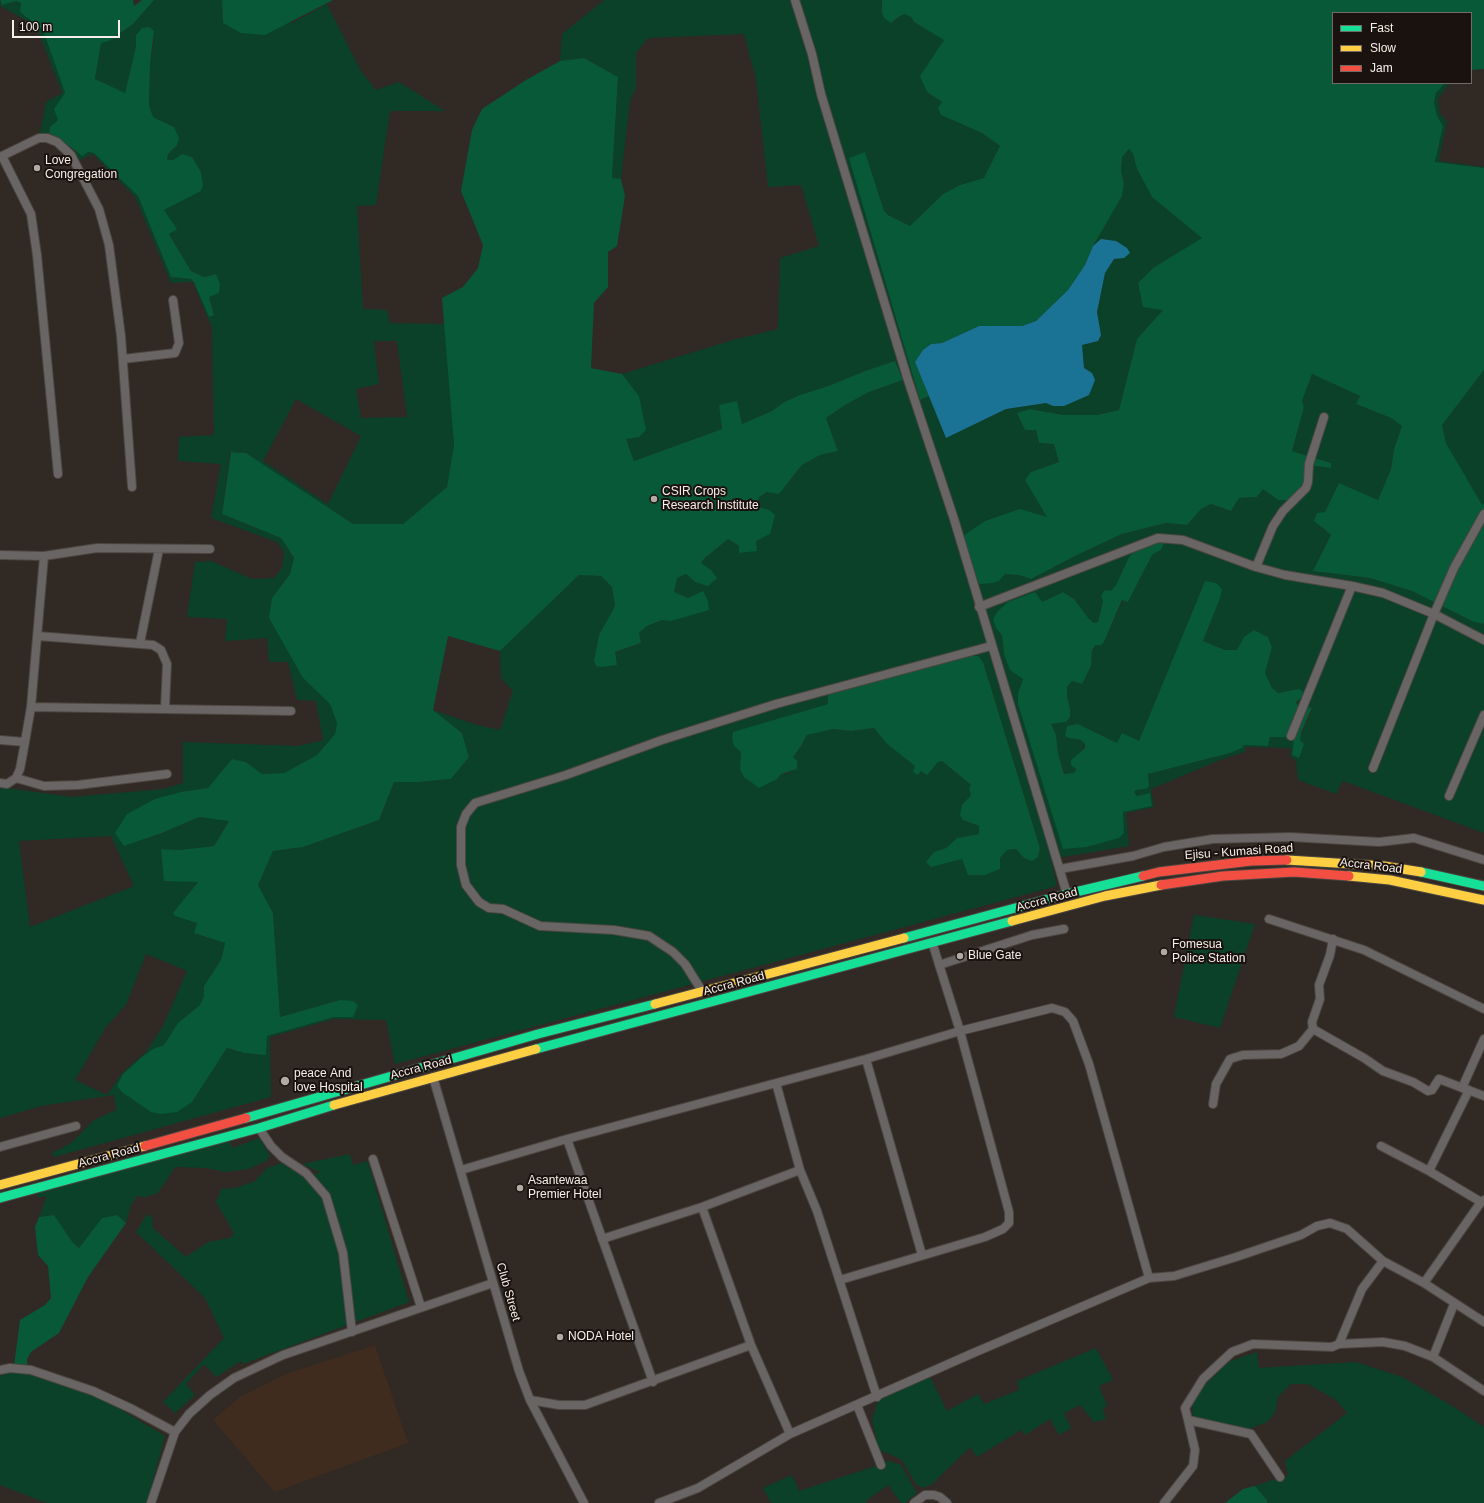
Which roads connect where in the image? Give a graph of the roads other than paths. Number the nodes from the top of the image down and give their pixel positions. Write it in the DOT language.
graph roads {
  1 [pos="795,0"];
  2 [pos="1,156"];
  3 [pos="173,300"];
  4 [pos="123,359"];
  5 [pos="1324,417"];
  6 [pos="58,474"];
  7 [pos="132,487"];
  8 [pos="1484,514"];
  9 [pos="210,548"];
  10 [pos="158,549"];
  11 [pos="0,555"];
  12 [pos="44,556"];
  13 [pos="1256,567"];
  14 [pos="1352,586"];
  15 [pos="979,607"];
  16 [pos="1434,614"];
  17 [pos="38,636"];
  18 [pos="1484,640"];
  19 [pos="140,643"];
  20 [pos="991,646"];
  21 [pos="31,707"];
  22 [pos="165,708"];
  23 [pos="291,711"];
  24 [pos="1484,715"];
  25 [pos="1291,736"];
  26 [pos="0,740"];
  27 [pos="25,742"];
  28 [pos="1373,768"];
  29 [pos="167,774"];
  30 [pos="16,778"];
  31 [pos="0,783"];
  32 [pos="1449,796"];
  33 [pos="1484,860"];
  34 [pos="1060,869"];
  35 [pos="1114,882"];
  36 [pos="1484,886"];
  37 [pos="1067,894"];
  38 [pos="1484,900"];
  39 [pos="1269,919"];
  40 [pos="1064,929"];
  41 [pos="1332,939"];
  42 [pos="932,942"];
  43 [pos="939,965"];
  44 [pos="702,991"];
  45 [pos="1484,1009"];
  46 [pos="1313,1029"];
  47 [pos="960,1031"];
  48 [pos="1484,1038"];
  49 [pos="866,1059"];
  50 [pos="433,1077"];
  51 [pos="776,1083"];
  52 [pos="1465,1089"];
  53 [pos="1484,1096"];
  54 [pos="1213,1104"];
  55 [pos="76,1126"];
  56 [pos="259,1128"];
  57 [pos="567,1139"];
  58 [pos="1381,1146"];
  59 [pos="0,1147"];
  60 [pos="373,1159"];
  61 [pos="461,1170"];
  62 [pos="800,1170"];
  63 [pos="1429,1171"];
  64 [pos="0,1185"];
  65 [pos="0,1198"];
  66 [pos="1482,1201"];
  67 [pos="702,1207"];
  68 [pos="602,1239"];
  69 [pos="922,1255"];
  70 [pos="1383,1261"];
  71 [pos="1149,1278"];
  72 [pos="840,1280"];
  73 [pos="493,1283"];
  74 [pos="1424,1284"];
  75 [pos="1454,1304"];
  76 [pos="421,1307"];
  77 [pos="1484,1322"];
  78 [pos="352,1332"];
  79 [pos="1339,1344"];
  80 [pos="751,1345"];
  81 [pos="1433,1357"];
  82 [pos="0,1370"];
  83 [pos="653,1382"];
  84 [pos="1484,1391"];
  85 [pos="877,1397"];
  86 [pos="530,1400"];
  87 [pos="857,1405"];
  88 [pos="1188,1420"];
  89 [pos="176,1432"];
  90 [pos="790,1434"];
  91 [pos="881,1464"];
  92 [pos="1280,1477"];
  93 [pos="151,1503"];
  94 [pos="584,1503"];
  95 [pos="659,1503"];
  96 [pos="914,1503"];
  97 [pos="947,1503"];
  98 [pos="1164,1503"];
  1 -- 15 [label="street"];
  2 -- 4 [label="street"];
  2 -- 6 [label="street"];
  3 -- 4 [label="street"];
  4 -- 7 [label="street"];
  5 -- 13 [label="street"];
  8 -- 16 [label="street"];
  9 -- 10 [label="street"];
  10 -- 12 [label="street"];
  10 -- 19 [label="street"];
  11 -- 12 [label="street"];
  12 -- 17 [label="street"];
  13 -- 14 [label="street"];
  13 -- 15 [label="street"];
  14 -- 16 [label="street"];
  14 -- 25 [label="street"];
  15 -- 20 [label="street"];
  16 -- 18 [label="street"];
  16 -- 28 [label="street"];
  17 -- 19 [label="street"];
  17 -- 21 [label="street"];
  19 -- 22 [label="street"];
  20 -- 34 [label="street"];
  20 -- 44 [label="street"];
  21 -- 22 [label="street"];
  21 -- 27 [label="street"];
  22 -- 23 [label="street"];
  24 -- 32 [label="street"];
  26 -- 27 [label="street"];
  27 -- 30 [label="street"];
  29 -- 30 [label="street"];
  30 -- 31 [label="street"];
  33 -- 34 [label="street"];
  34 -- 37 [label="street"];
  35 -- 36 [label="highway, Ejisu - Kumasi Road"];
  35 -- 37 [label="highway, Accra Road"];
  37 -- 44 [label="highway, Accra Road"];
  38 -- 42 [label="highway, Accra Road"];
  39 -- 41 [label="street"];
  40 -- 43 [label="street"];
  41 -- 45 [label="street"];
  41 -- 46 [label="street"];
  42 -- 43 [label="street"];
  42 -- 50 [label="highway, Accra Road"];
  43 -- 47 [label="street"];
  44 -- 64 [label="highway, Accra Road"];
  46 -- 52 [label="street"];
  46 -- 54 [label="street"];
  47 -- 49 [label="street"];
  47 -- 69 [label="street"];
  47 -- 71 [label="street"];
  48 -- 52 [label="street"];
  49 -- 51 [label="street"];
  49 -- 69 [label="street"];
  50 -- 56 [label="highway, Accra Road"];
  50 -- 61 [label="street, Club Street"];
  51 -- 57 [label="street"];
  51 -- 62 [label="street"];
  52 -- 53 [label="street"];
  52 -- 63 [label="street"];
  55 -- 59 [label="street"];
  56 -- 65 [label="highway, Accra Road"];
  56 -- 78 [label="street"];
  57 -- 61 [label="street"];
  57 -- 68 [label="street"];
  58 -- 63 [label="street"];
  60 -- 76 [label="street"];
  61 -- 73 [label="street, Club Street"];
  62 -- 67 [label="street"];
  62 -- 72 [label="street"];
  63 -- 66 [label="street"];
  66 -- 74 [label="street"];
  67 -- 68 [label="street"];
  67 -- 80 [label="street"];
  68 -- 83 [label="street"];
  69 -- 72 [label="street"];
  70 -- 71 [label="street"];
  70 -- 74 [label="street"];
  70 -- 79 [label="street"];
  71 -- 85 [label="street"];
  72 -- 85 [label="street"];
  73 -- 76 [label="street"];
  73 -- 86 [label="street, Club Street"];
  74 -- 75 [label="street"];
  75 -- 77 [label="street"];
  75 -- 81 [label="street"];
  76 -- 78 [label="street"];
  78 -- 89 [label="street"];
  79 -- 81 [label="street"];
  79 -- 88 [label="street"];
  80 -- 83 [label="street"];
  80 -- 90 [label="street"];
  81 -- 84 [label="street"];
  82 -- 89 [label="street"];
  83 -- 86 [label="street"];
  85 -- 87 [label="street"];
  86 -- 94 [label="street, Club Street"];
  87 -- 90 [label="street"];
  87 -- 91 [label="street"];
  88 -- 92 [label="street"];
  88 -- 98 [label="street"];
  89 -- 93 [label="street"];
  90 -- 95 [label="street"];
  96 -- 97 [label="street"];
}
